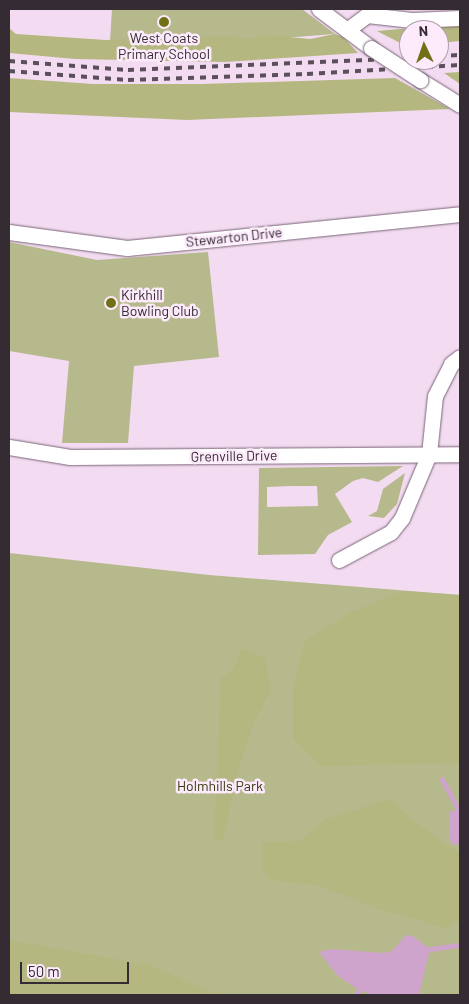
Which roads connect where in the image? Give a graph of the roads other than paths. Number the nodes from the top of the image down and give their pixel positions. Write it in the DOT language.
graph roads {
  1 [pos="319,9"];
  2 [pos="460,18"];
  3 [pos="347,30"];
  4 [pos="460,105"];
  5 [pos="460,214"];
  6 [pos="9,232"];
  7 [pos="460,357"];
  8 [pos="9,447"];
  9 [pos="429,454"];
  10 [pos="460,454"];
  11 [pos="339,560"];
  1 -- 3 [label="street"];
  2 -- 3 [label="street"];
  3 -- 4 [label="street, bridge"];
  5 -- 6 [label="street, Stewarton Drive"];
  7 -- 9 [label="street"];
  8 -- 9 [label="street, Grenville Drive"];
  9 -- 10 [label="street, Grenville Drive"];
  9 -- 11 [label="street"];
}
